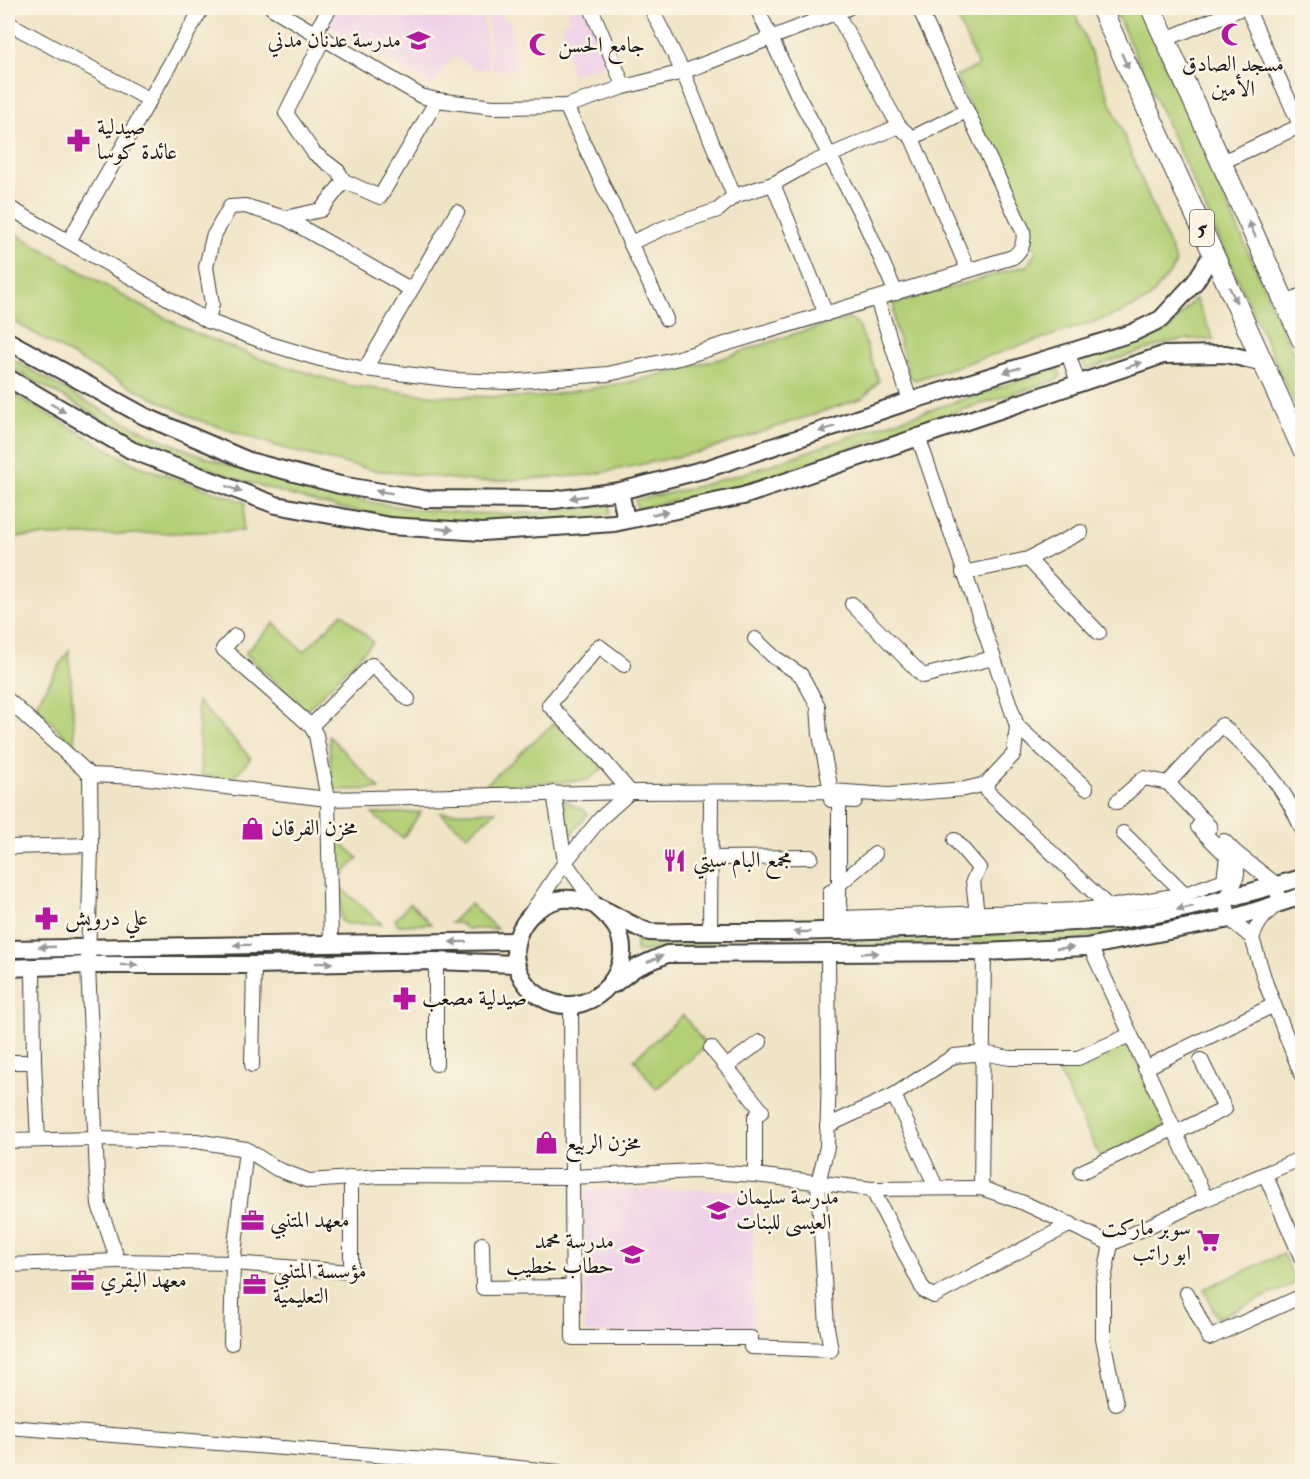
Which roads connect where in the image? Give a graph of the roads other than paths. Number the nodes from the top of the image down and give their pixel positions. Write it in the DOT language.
graph roads {
  1 [pos="202,8"];
  2 [pos="272,8"];
  3 [pos="330,8"];
  4 [pos="591,8"];
  5 [pos="651,8"];
  6 [pos="757,8"];
  7 [pos="919,8"];
  8 [pos="1101,8"];
  9 [pos="1151,8"];
  10 [pos="1242,8"];
  11 [pos="1247,8"];
  12 [pos="842,10"];
  13 [pos="8,23"];
  14 [pos="318,37"];
  15 [pos="770,38"];
  16 [pos="1166,39"];
  17 [pos="683,72"];
  18 [pos="624,87"];
  19 [pos="150,100"];
  20 [pos="437,100"];
  21 [pos="566,106"];
  22 [pos="966,111"];
  23 [pos="899,126"];
  24 [pos="1302,127"];
  25 [pos="912,138"];
  26 [pos="831,155"];
  27 [pos="1222,162"];
  28 [pos="344,181"];
  29 [pos="773,184"];
  30 [pos="734,196"];
  31 [pos="8,207"];
  32 [pos="457,212"];
  33 [pos="285,218"];
  34 [pos="69,242"];
  35 [pos="630,243"];
  36 [pos="1213,253"];
  37 [pos="968,270"];
  38 [pos="410,289"];
  39 [pos="896,293"];
  40 [pos="877,299"];
  41 [pos="1294,299"];
  42 [pos="826,314"];
  43 [pos="666,319"];
  44 [pos="208,321"];
  45 [pos="1302,340"];
  46 [pos="8,341"];
  47 [pos="1068,353"];
  48 [pos="1264,363"];
  49 [pos="364,369"];
  50 [pos="8,378"];
  51 [pos="1078,383"];
  52 [pos="910,401"];
  53 [pos="918,436"];
  54 [pos="1302,448"];
  55 [pos="620,491"];
  56 [pos="626,520"];
  57 [pos="1080,532"];
  58 [pos="1028,559"];
  59 [pos="963,573"];
  60 [pos="852,604"];
  61 [pos="1099,633"];
  62 [pos="235,636"];
  63 [pos="755,639"];
  64 [pos="993,658"];
  65 [pos="624,665"];
  66 [pos="408,699"];
  67 [pos="8,700"];
  68 [pos="311,726"];
  69 [pos="1017,726"];
  70 [pos="90,775"];
  71 [pos="1168,783"];
  72 [pos="986,784"];
  73 [pos="1086,788"];
  74 [pos="831,791"];
  75 [pos="630,792"];
  76 [pos="711,792"];
  77 [pos="554,793"];
  78 [pos="905,794"];
  79 [pos="328,799"];
  80 [pos="1117,802"];
  81 [pos="1204,820"];
  82 [pos="1302,829"];
  83 [pos="1123,833"];
  84 [pos="955,840"];
  85 [pos="91,845"];
  86 [pos="8,848"];
  87 [pos="1235,852"];
  88 [pos="875,854"];
  89 [pos="811,857"];
  90 [pos="711,858"];
  91 [pos="565,862"];
  92 [pos="1302,878"];
  93 [pos="1276,885"];
  94 [pos="834,888"];
  95 [pos="1185,894"];
  96 [pos="1302,896"];
  97 [pos="1225,900"];
  98 [pos="1279,903"];
  99 [pos="596,906"];
  100 [pos="1109,908"];
  101 [pos="977,914"];
  102 [pos="528,917"];
  103 [pos="1230,919"];
  104 [pos="710,932"];
  105 [pos="830,932"];
  106 [pos="1252,938"];
  107 [pos="516,941"];
  108 [pos="331,944"];
  109 [pos="89,946"];
  110 [pos="1090,946"];
  111 [pos="8,948"];
  112 [pos="984,952"];
  113 [pos="828,954"];
  114 [pos="436,961"];
  115 [pos="88,964"];
  116 [pos="516,964"];
  117 [pos="254,965"];
  118 [pos="33,967"];
  119 [pos="8,968"];
  120 [pos="606,990"];
  121 [pos="571,1005"];
  122 [pos="1274,1005"];
  123 [pos="1130,1035"];
  124 [pos="760,1042"];
  125 [pos="711,1048"];
  126 [pos="983,1053"];
  127 [pos="1201,1060"];
  128 [pos="8,1062"];
  129 [pos="34,1062"];
  130 [pos="436,1064"];
  131 [pos="252,1065"];
  132 [pos="727,1066"];
  133 [pos="1145,1068"];
  134 [pos="1302,1076"];
  135 [pos="894,1095"];
  136 [pos="827,1126"];
  137 [pos="1174,1131"];
  138 [pos="96,1139"];
  139 [pos="38,1140"];
  140 [pos="8,1141"];
  141 [pos="246,1149"];
  142 [pos="1302,1158"];
  143 [pos="1081,1172"];
  144 [pos="1265,1174"];
  145 [pos="755,1175"];
  146 [pos="351,1177"];
  147 [pos="571,1177"];
  148 [pos="818,1183"];
  149 [pos="936,1187"];
  150 [pos="981,1188"];
  151 [pos="872,1189"];
  152 [pos="1206,1199"];
  153 [pos="1071,1224"];
  154 [pos="482,1244"];
  155 [pos="1111,1244"];
  156 [pos="1302,1259"];
  157 [pos="118,1261"];
  158 [pos="233,1263"];
  159 [pos="8,1265"];
  160 [pos="573,1287"];
  161 [pos="1187,1293"];
  162 [pos="1302,1296"];
  163 [pos="231,1343"];
  164 [pos="1116,1404"];
  165 [pos="8,1427"];
  166 [pos="559,1472"];
  1 -- 19 [label="street"];
  2 -- 14 [label="street"];
  3 -- 14 [label="street"];
  4 -- 18 [label="street"];
  5 -- 17 [label="street"];
  6 -- 15 [label="street"];
  7 -- 22 [label="street"];
  8 -- 36 [label="highway, 5, one-way"];
  9 -- 16 [label="highway, 5"];
  10 -- 16 [label="street"];
  11 -- 24 [label="street"];
  12 -- 15 [label="street"];
  12 -- 23 [label="street"];
  13 -- 19 [label="street"];
  14 -- 20 [label="street"];
  14 -- 28 [label="street"];
  15 -- 17 [label="street"];
  15 -- 26 [label="street"];
  16 -- 27 [label="highway, 5"];
  17 -- 18 [label="street"];
  17 -- 30 [label="street"];
  18 -- 21 [label="street"];
  19 -- 34 [label="street"];
  20 -- 21 [label="street"];
  20 -- 28 [label="street"];
  21 -- 35 [label="street"];
  22 -- 25 [label="street"];
  22 -- 37 [label="street"];
  23 -- 25 [label="street"];
  23 -- 26 [label="street"];
  24 -- 27 [label="street"];
  25 -- 37 [label="street"];
  26 -- 29 [label="street"];
  26 -- 39 [label="street"];
  41 -- 27 [label="highway, 5, one-way"];
  28 -- 33 [label="street"];
  29 -- 30 [label="street"];
  29 -- 42 [label="street"];
  30 -- 35 [label="street"];
  31 -- 34 [label="street"];
  32 -- 38 [label="street"];
  33 -- 38 [label="street"];
  33 -- 44 [label="street"];
  34 -- 44 [label="street"];
  35 -- 43 [label="street"];
  36 -- 47 [label="main road"];
  36 -- 48 [label="highway, 5, one-way"];
  37 -- 39 [label="street"];
  38 -- 49 [label="street"];
  39 -- 40 [label="street"];
  40 -- 42 [label="street"];
  40 -- 52 [label="street"];
  41 -- 45 [label="highway, 5"];
  42 -- 49 [label="street"];
  44 -- 49 [label="street"];
  55 -- 46 [label="main road, one-way"];
  47 -- 51 [label="street"];
  47 -- 52 [label="main road, one-way"];
  51 -- 48 [label="main road, one-way"];
  48 -- 54 [label="highway, 5"];
  50 -- 56 [label="main road, one-way"];
  51 -- 53 [label="main road"];
  52 -- 55 [label="main road, one-way"];
  56 -- 53 [label="main road, one-way"];
  53 -- 59 [label="street"];
  55 -- 56 [label="main road"];
  57 -- 58 [label="street"];
  58 -- 59 [label="street"];
  58 -- 61 [label="street"];
  59 -- 64 [label="street"];
  60 -- 64 [label="street"];
  62 -- 68 [label="street"];
  63 -- 74 [label="street"];
  64 -- 69 [label="street"];
  65 -- 75 [label="street"];
  66 -- 68 [label="street"];
  67 -- 70 [label="street"];
  68 -- 79 [label="street"];
  69 -- 72 [label="street"];
  69 -- 73 [label="street"];
  70 -- 79 [label="street"];
  70 -- 85 [label="street"];
  71 -- 80 [label="street"];
  71 -- 81 [label="street"];
  71 -- 82 [label="street"];
  72 -- 78 [label="street"];
  72 -- 100 [label="street"];
  74 -- 76 [label="street"];
  74 -- 78 [label="street"];
  74 -- 94 [label="street"];
  75 -- 76 [label="street"];
  75 -- 77 [label="street"];
  75 -- 91 [label="street"];
  76 -- 90 [label="street"];
  77 -- 79 [label="street"];
  77 -- 91 [label="street"];
  78 -- 94 [label="street"];
  79 -- 108 [label="street"];
  81 -- 87 [label="street"];
  81 -- 95 [label="street"];
  83 -- 95 [label="street"];
  84 -- 101 [label="street"];
  85 -- 86 [label="street"];
  85 -- 109 [label="street"];
  87 -- 93 [label="street"];
  87 -- 97 [label="street"];
  88 -- 94 [label="street"];
  89 -- 90 [label="street"];
  90 -- 104 [label="street"];
  91 -- 99 [label="street"];
  91 -- 102 [label="street"];
  92 -- 93 [label="main road"];
  93 -- 97 [label="main road"];
  93 -- 98 [label="street"];
  94 -- 101 [label="street"];
  94 -- 105 [label="street"];
  95 -- 100 [label="street"];
  96 -- 98 [label="main road"];
  97 -- 103 [label="street"];
  97 -- 105 [label="main road, one-way"];
  98 -- 103 [label="main road"];
  98 -- 106 [label="street"];
  99 -- 102 [label="main road"];
  99 -- 104 [label="main road"];
  99 -- 120 [label="main road"];
  100 -- 101 [label="street"];
  102 -- 107 [label="main road"];
  103 -- 106 [label="street"];
  103 -- 110 [label="main road"];
  105 -- 104 [label="main road, one-way"];
  106 -- 122 [label="street"];
  107 -- 108 [label="main road, one-way"];
  107 -- 116 [label="main road"];
  108 -- 109 [label="main road, one-way"];
  109 -- 111 [label="main road, one-way"];
  109 -- 115 [label="street"];
  112 -- 110 [label="main road, one-way"];
  110 -- 123 [label="street"];
  113 -- 112 [label="main road, one-way"];
  112 -- 126 [label="street"];
  120 -- 113 [label="main road, one-way"];
  113 -- 136 [label="street"];
  114 -- 116 [label="main road"];
  117 -- 114 [label="main road, one-way"];
  114 -- 130 [label="street"];
  115 -- 117 [label="main road, one-way"];
  115 -- 118 [label="main road"];
  115 -- 138 [label="street"];
  116 -- 121 [label="main road"];
  117 -- 131 [label="street"];
  118 -- 119 [label="main road"];
  118 -- 129 [label="street"];
  120 -- 121 [label="main road"];
  121 -- 147 [label="street"];
  122 -- 133 [label="street"];
  122 -- 134 [label="street"];
  123 -- 126 [label="street"];
  123 -- 133 [label="street"];
  124 -- 132 [label="street"];
  125 -- 132 [label="street"];
  126 -- 135 [label="street"];
  126 -- 150 [label="street"];
  127 -- 137 [label="street"];
  128 -- 129 [label="street"];
  129 -- 139 [label="street"];
  132 -- 145 [label="street"];
  133 -- 137 [label="street"];
  135 -- 136 [label="street"];
  135 -- 149 [label="street"];
  136 -- 148 [label="street"];
  137 -- 143 [label="street"];
  137 -- 152 [label="street"];
  138 -- 139 [label="street"];
  138 -- 141 [label="street"];
  138 -- 157 [label="street"];
  139 -- 140 [label="street"];
  141 -- 146 [label="street"];
  141 -- 158 [label="street"];
  142 -- 144 [label="street"];
  144 -- 152 [label="street"];
  144 -- 156 [label="street"];
  145 -- 147 [label="street"];
  145 -- 148 [label="street"];
  146 -- 147 [label="street"];
  146 -- 158 [label="street"];
  147 -- 160 [label="street"];
  148 -- 151 [label="street"];
  148 -- 160 [label="street"];
  149 -- 150 [label="street"];
  149 -- 151 [label="street"];
  150 -- 153 [label="street"];
  151 -- 153 [label="street"];
  152 -- 155 [label="street"];
  153 -- 155 [label="street"];
  154 -- 160 [label="street"];
  155 -- 164 [label="street"];
  157 -- 158 [label="street"];
  157 -- 159 [label="street"];
  158 -- 163 [label="street"];
  161 -- 162 [label="street"];
  165 -- 166 [label="street"];
}
